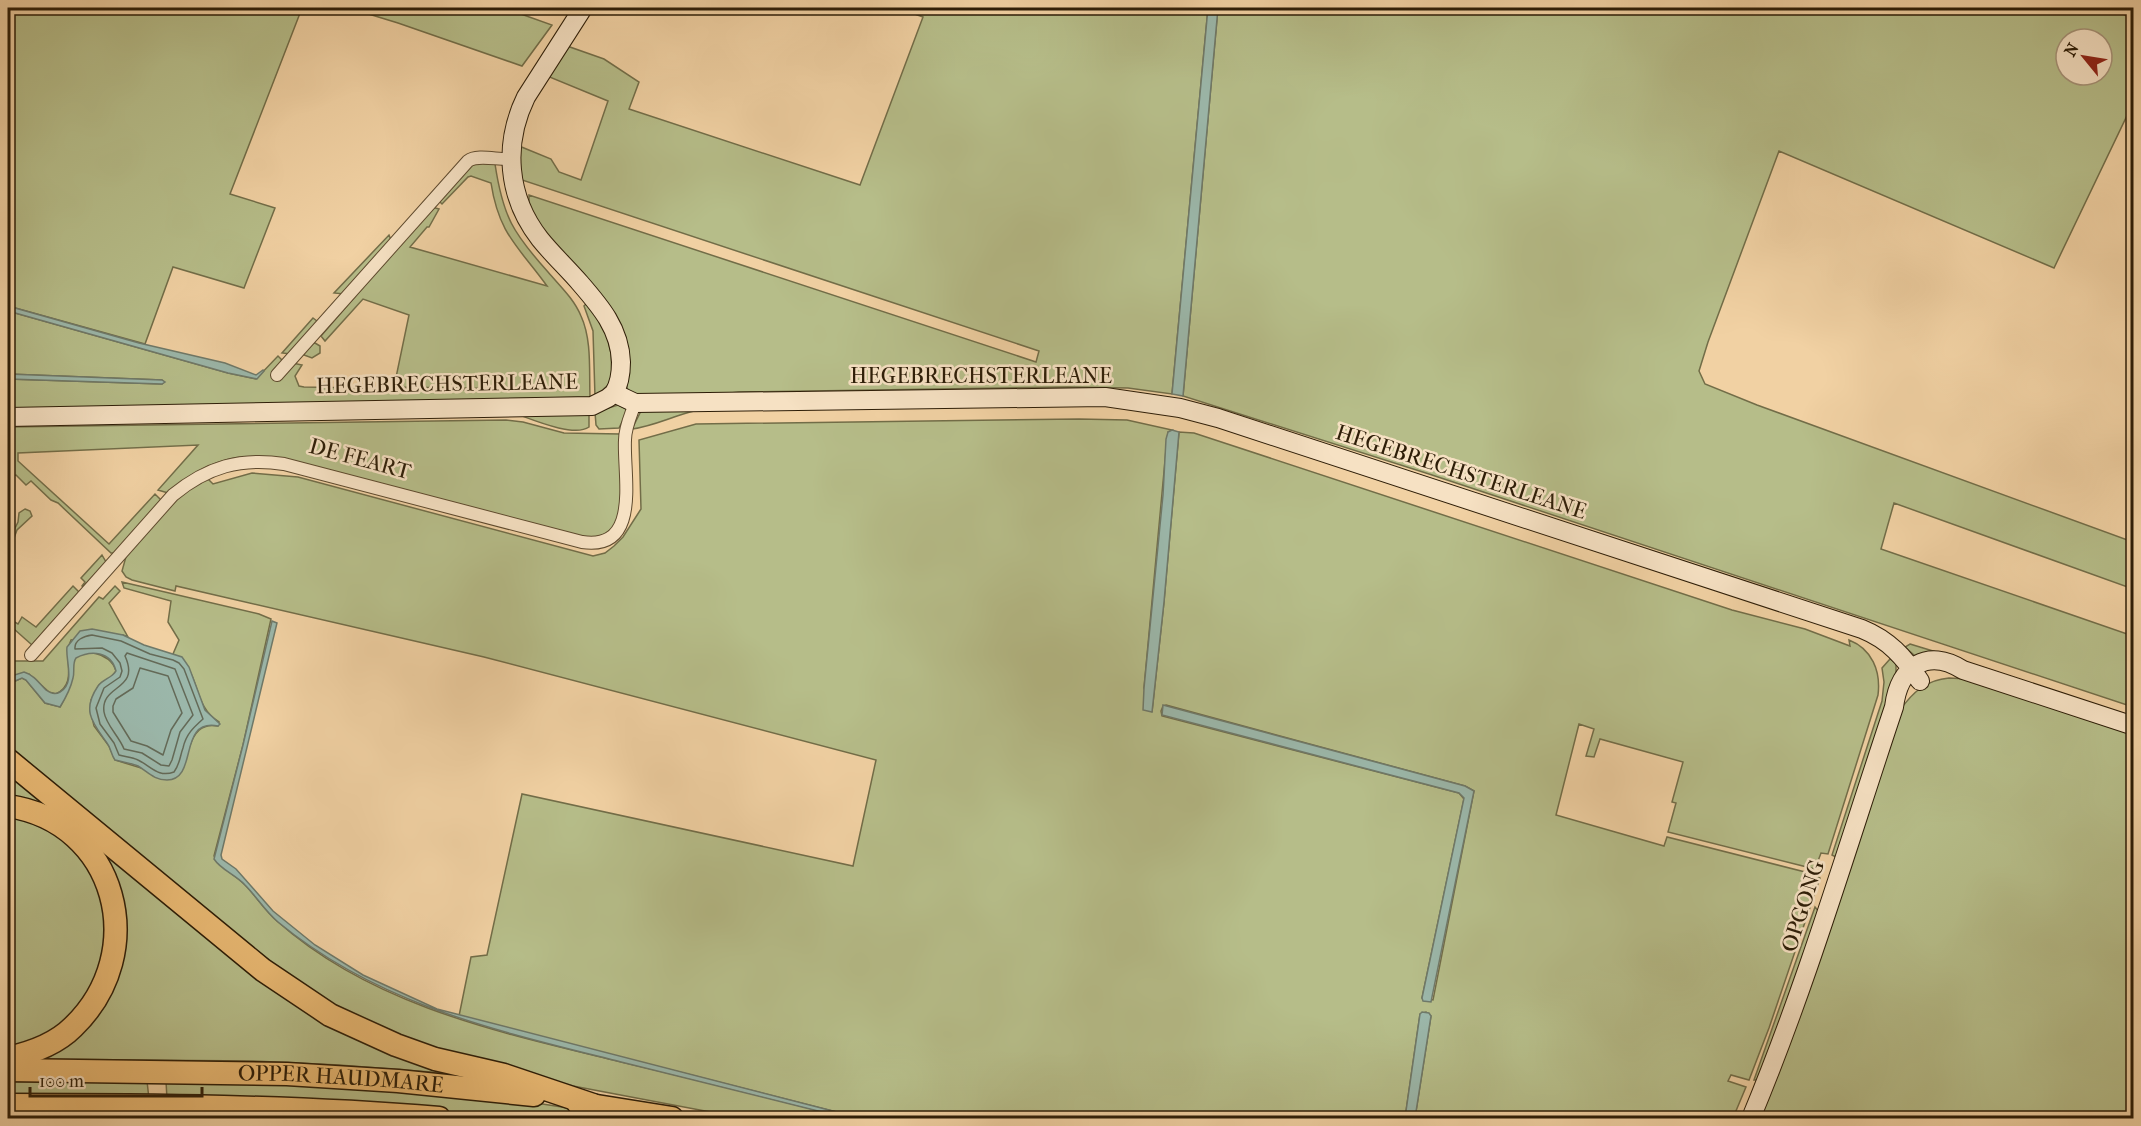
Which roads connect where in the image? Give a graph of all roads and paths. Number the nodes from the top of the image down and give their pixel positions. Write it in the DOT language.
graph roads {
  1 [pos="583,8"];
  2 [pos="510,159"];
  3 [pos="277,375"];
  4 [pos="614,393"];
  5 [pos="635,403"];
  6 [pos="8,417"];
  7 [pos="31,655"];
  8 [pos="1916,675"];
  9 [pos="2133,726"];
  10 [pos="8,760"];
  11 [pos="8,806"];
  12 [pos="8,1058"];
  13 [pos="8,1070"];
  14 [pos="8,1105"];
  15 [pos="593,1105"];
  16 [pos="439,1119"];
  17 [pos="672,1119"];
  18 [pos="1751,1119"];
  1 -- 2 [label="street"];
  2 -- 3 [label="street"];
  2 -- 4 [label="street"];
  4 -- 5 [label="street, HEGEBRECHSTERLEANE"];
  4 -- 6 [label="street, HEGEBRECHSTERLEANE"];
  5 -- 7 [label="street, DE FEART"];
  5 -- 8 [label="street, HEGEBRECHSTERLEANE"];
  8 -- 9 [label="street"];
  8 -- 18 [label="street, OPGONG"];
  10 -- 15 [label="highway"];
  11 -- 12 [label="highway"];
  13 -- 15 [label="highway, OPPER HAUDMARE"];
  14 -- 16 [label="highway, OPPER HAUDMARE"];
  15 -- 17 [label="highway, OPPER HAUDMARE"];
}
